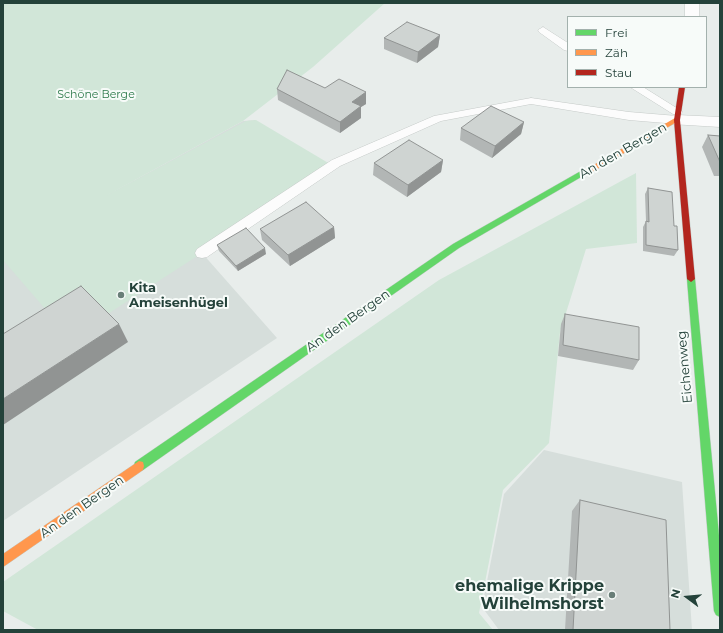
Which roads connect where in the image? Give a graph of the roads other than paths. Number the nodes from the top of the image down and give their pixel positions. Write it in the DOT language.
graph roads {
  1 [pos="692,3"];
  2 [pos="692,16"];
  3 [pos="543,30"];
  4 [pos="567,47"];
  5 [pos="636,88"];
  6 [pos="682,88"];
  7 [pos="677,116"];
  8 [pos="720,122"];
  9 [pos="202,253"];
  10 [pos="3,561"];
  11 [pos="720,611"];
  1 -- 2 [label="street"];
  3 -- 4 [label="lane"];
  5 -- 7 [label="lane"];
  6 -- 7 [label="street, An den Bergen"];
  7 -- 8 [label="street"];
  7 -- 9 [label="lane"];
  7 -- 10 [label="street, An den Bergen"];
  7 -- 11 [label="street, Eichenweg"];
}
